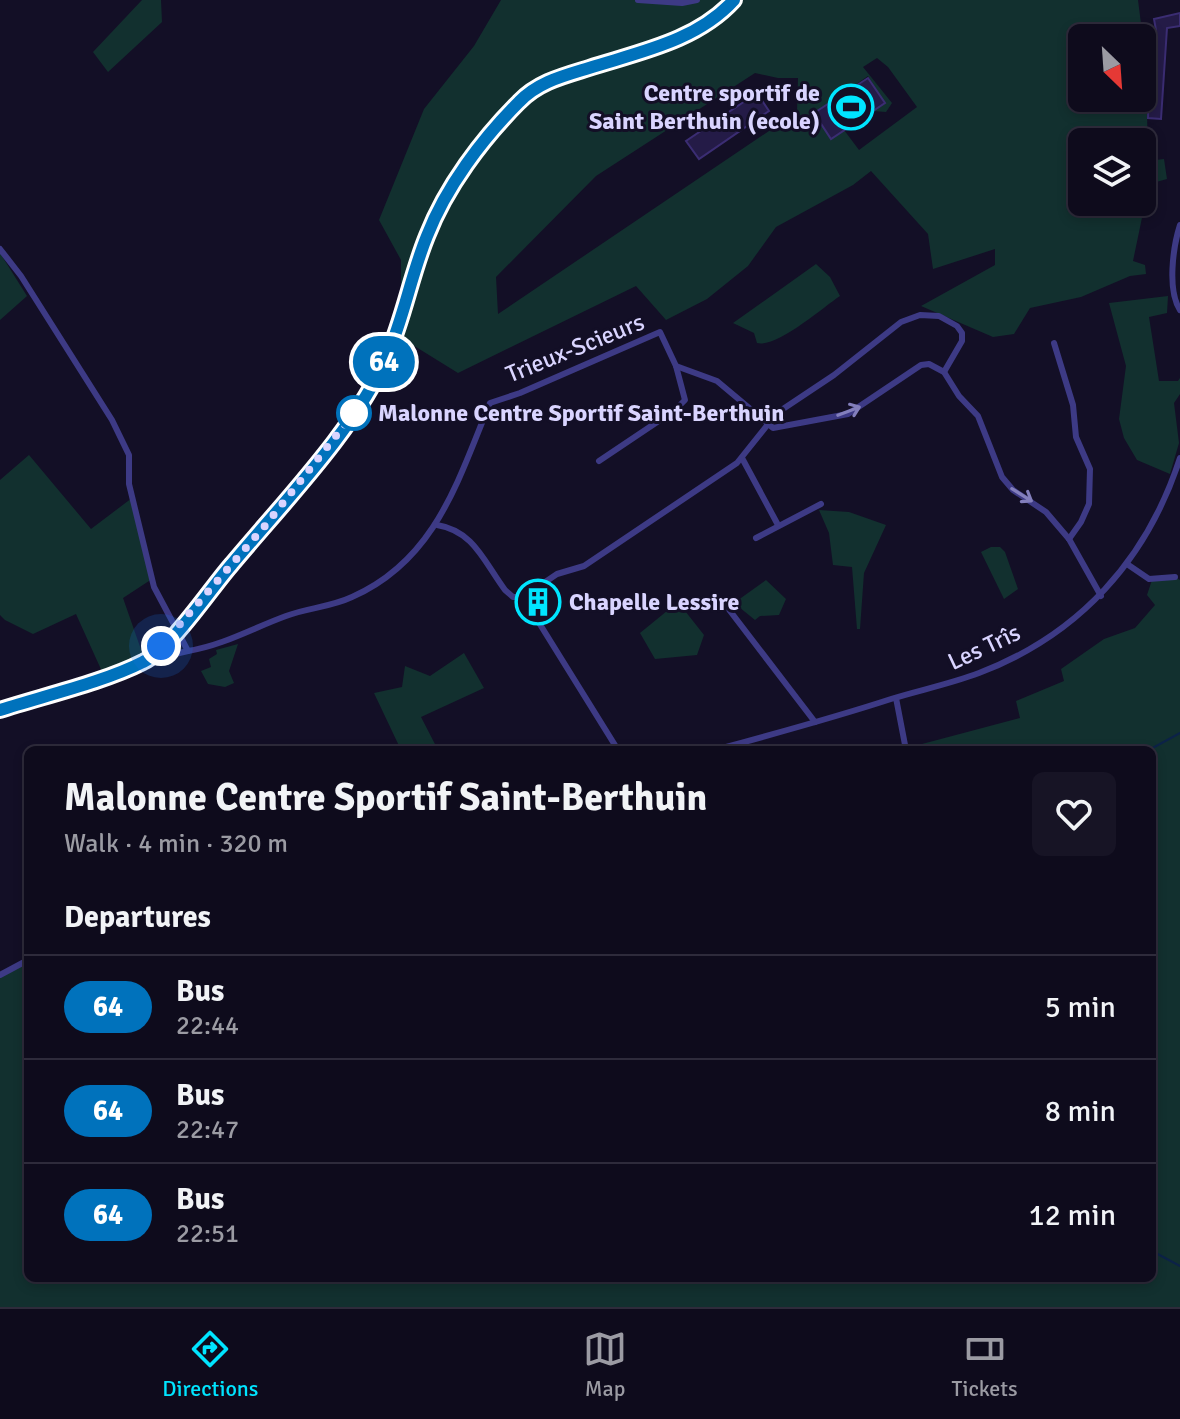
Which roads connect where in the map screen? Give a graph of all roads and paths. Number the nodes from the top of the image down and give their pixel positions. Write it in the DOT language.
graph roads {
  1 [pos="638,0"];
  2 [pos="697,0"];
  3 [pos="735,0"];
  4 [pos="1180,225"];
  5 [pos="0,249"];
  6 [pos="1180,310"];
  7 [pos="1054,343"];
  8 [pos="676,366"];
  9 [pos="944,372"];
  10 [pos="769,425"];
  11 [pos="742,458"];
  12 [pos="1180,458"];
  13 [pos="599,461"];
  14 [pos="821,504"];
  15 [pos="437,525"];
  16 [pos="778,525"];
  17 [pos="756,538"];
  18 [pos="1069,539"];
  19 [pos="1127,564"];
  20 [pos="1175,577"];
  21 [pos="1101,596"];
  22 [pos="523,597"];
  23 [pos="717,598"];
  24 [pos="177,631"];
  25 [pos="188,651"];
  26 [pos="145,661"];
  27 [pos="896,698"];
  28 [pos="0,710"];
  29 [pos="815,722"];
  30 [pos="616,746"];
  31 [pos="729,746"];
  32 [pos="905,746"];
  33 [pos="24,962"];
  34 [pos="0,975"];
  1 -- 2 [label="street"];
  3 -- 24 [label="street"];
  4 -- 6 [label="street"];
  5 -- 24 [label="street"];
  7 -- 18 [label="street"];
  8 -- 10 [label="street"];
  8 -- 13 [label="street"];
  8 -- 15 [label="street, Trieux-Scieurs"];
  10 -- 9 [label="street, one-way"];
  9 -- 10 [label="street"];
  9 -- 18 [label="street, one-way"];
  10 -- 11 [label="street"];
  11 -- 16 [label="street"];
  11 -- 22 [label="street"];
  12 -- 19 [label="street, Les Trîs"];
  14 -- 16 [label="street"];
  15 -- 22 [label="street"];
  15 -- 25 [label="street"];
  16 -- 17 [label="street"];
  18 -- 21 [label="street"];
  19 -- 20 [label="street"];
  19 -- 21 [label="street, Les Trîs"];
  21 -- 27 [label="street, Les Trîs"];
  22 -- 30 [label="street"];
  23 -- 29 [label="street"];
  24 -- 25 [label="street"];
  24 -- 26 [label="street"];
  25 -- 26 [label="street"];
  26 -- 28 [label="street"];
  27 -- 29 [label="street, Les Trîs"];
  27 -- 32 [label="street"];
  29 -- 31 [label="street, Les Trîs"];
  33 -- 34 [label="street"];
}
